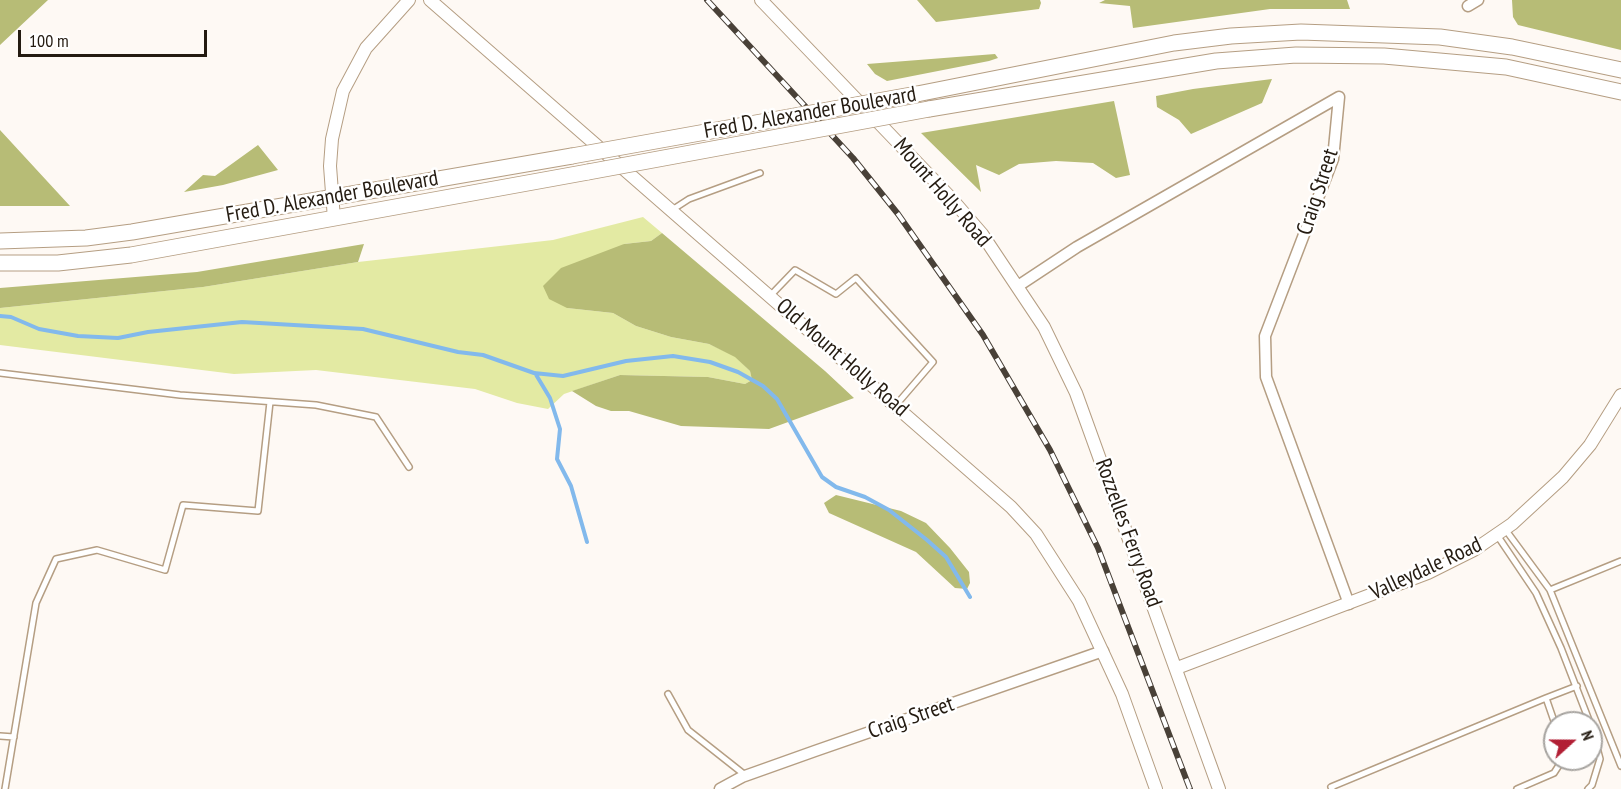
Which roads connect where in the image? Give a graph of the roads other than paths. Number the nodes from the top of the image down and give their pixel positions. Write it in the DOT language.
graph roads {
  1 [pos="410,0"];
  2 [pos="430,0"];
  3 [pos="761,0"];
  4 [pos="1478,0"];
  5 [pos="1468,6"];
  6 [pos="1621,70"];
  7 [pos="1621,92"];
  8 [pos="760,173"];
  9 [pos="332,196"];
  10 [pos="672,210"];
  11 [pos="334,219"];
  12 [pos="0,241"];
  13 [pos="0,263"];
  14 [pos="1018,286"];
  15 [pos="770,296"];
  16 [pos="0,373"];
  17 [pos="1621,395"];
  18 [pos="270,402"];
  19 [pos="896,405"];
  20 [pos="409,467"];
  21 [pos="1501,532"];
  22 [pos="1621,561"];
  23 [pos="1550,590"];
  24 [pos="1349,604"];
  25 [pos="1102,651"];
  26 [pos="1177,668"];
  27 [pos="1577,686"];
  28 [pos="668,694"];
  29 [pos="1546,698"];
  30 [pos="1550,711"];
  31 [pos="1586,711"];
  32 [pos="0,736"];
  33 [pos="14,737"];
  34 [pos="1621,766"];
  35 [pos="1555,771"];
  36 [pos="1596,771"];
  37 [pos="746,776"];
  38 [pos="5,789"];
  39 [pos="720,789"];
  40 [pos="1156,789"];
  41 [pos="1219,789"];
  42 [pos="1332,789"];
  43 [pos="1517,789"];
  44 [pos="1588,789"];
  1 -- 9 [label="street"];
  2 -- 10 [label="street, Old Mount Holly Road"];
  3 -- 14 [label="street, Mount Holly Road"];
  4 -- 5 [label="street"];
  6 -- 9 [label="main road, Fred D. Alexander Boulevard, bridge"];
  7 -- 11 [label="main road, Fred D. Alexander Boulevard, bridge"];
  8 -- 10 [label="lane"];
  9 -- 11 [label="street"];
  9 -- 12 [label="main road, Fred D. Alexander Boulevard"];
  10 -- 15 [label="street, Old Mount Holly Road"];
  11 -- 13 [label="main road, Fred D. Alexander Boulevard"];
  14 -- 24 [label="street, Craig Street"];
  14 -- 26 [label="street, Rozzelles Ferry Road"];
  15 -- 19 [label="street, Old Mount Holly Road"];
  15 -- 19 [label="lane"];
  16 -- 18 [label="lane"];
  17 -- 21 [label="street, Valleydale Road"];
  18 -- 20 [label="lane"];
  18 -- 33 [label="lane"];
  19 -- 25 [label="street, Old Mount Holly Road"];
  21 -- 23 [label="lane"];
  21 -- 24 [label="street, Valleydale Road"];
  21 -- 27 [label="lane"];
  22 -- 23 [label="lane"];
  23 -- 34 [label="lane"];
  24 -- 26 [label="street, Valleydale Road"];
  25 -- 37 [label="street, Craig Street"];
  25 -- 40 [label="street, Old Mount Holly Road"];
  26 -- 41 [label="street, Rozzelles Ferry Road"];
  27 -- 29 [label="lane"];
  27 -- 31 [label="lane"];
  28 -- 37 [label="lane"];
  29 -- 30 [label="lane"];
  29 -- 42 [label="lane"];
  32 -- 33 [label="lane"];
  33 -- 38 [label="lane"];
  35 -- 43 [label="lane"];
  36 -- 44 [label="lane"];
  37 -- 39 [label="street, Craig Street"];
}
